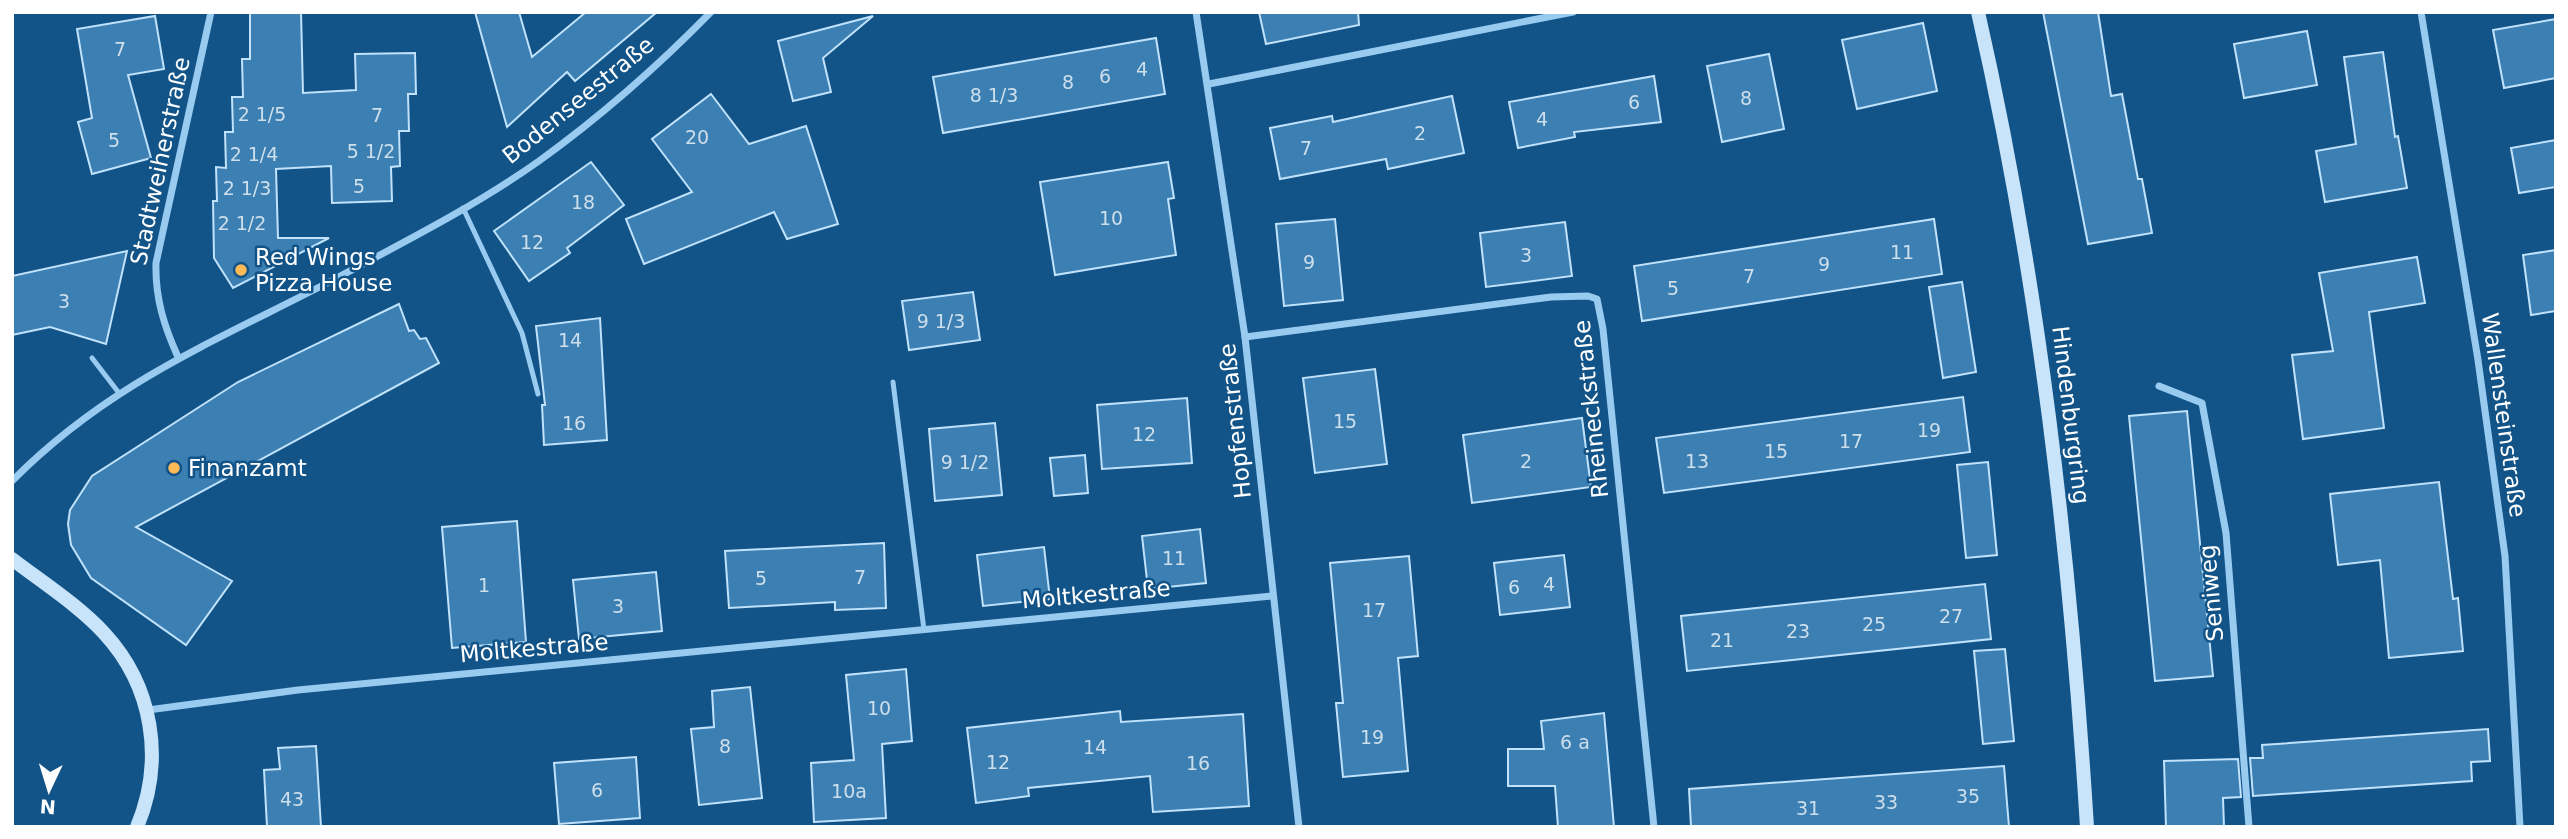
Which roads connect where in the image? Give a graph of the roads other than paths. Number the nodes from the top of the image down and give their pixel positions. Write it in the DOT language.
graph roads {
  1 [pos="211,12"];
  2 [pos="710,12"];
  3 [pos="1196,12"];
  4 [pos="1573,12"];
  5 [pos="1978,12"];
  6 [pos="2421,12"];
  7 [pos="1209,84"];
  8 [pos="463,208"];
  9 [pos="1245,337"];
  10 [pos="178,357"];
  11 [pos="92,358"];
  12 [pos="893,382"];
  13 [pos="2159,386"];
  14 [pos="119,393"];
  15 [pos="538,394"];
  16 [pos="12,481"];
  17 [pos="12,559"];
  18 [pos="1272,596"];
  19 [pos="924,630"];
  20 [pos="148,710"];
  21 [pos="137,827"];
  22 [pos="1299,827"];
  23 [pos="1654,827"];
  24 [pos="2087,827"];
  25 [pos="2249,827"];
  26 [pos="2520,827"];
  1 -- 10 [label="street, Stadtweiherstraße"];
  2 -- 8 [label="street, Bodenseestraße"];
  3 -- 7 [label="street, Hopfenstraße"];
  4 -- 7 [label="street"];
  5 -- 24 [label="main road, Hindenburgring"];
  6 -- 26 [label="street, Wallensteinstraße"];
  7 -- 9 [label="street, Hopfenstraße"];
  8 -- 10 [label="street, Bodenseestraße"];
  8 -- 15 [label="lane"];
  9 -- 18 [label="street, Hopfenstraße"];
  9 -- 23 [label="street, Rheineckstraße"];
  10 -- 14 [label="street, Bodenseestraße"];
  11 -- 14 [label="lane"];
  12 -- 19 [label="lane"];
  13 -- 25 [label="street, Seniweg"];
  14 -- 16 [label="street, Bodenseestraße"];
  17 -- 20 [label="main road"];
  18 -- 19 [label="street, Moltkestraße"];
  18 -- 22 [label="street, Hopfenstraße"];
  19 -- 20 [label="street, Moltkestraße"];
  20 -- 21 [label="main road"];
}
